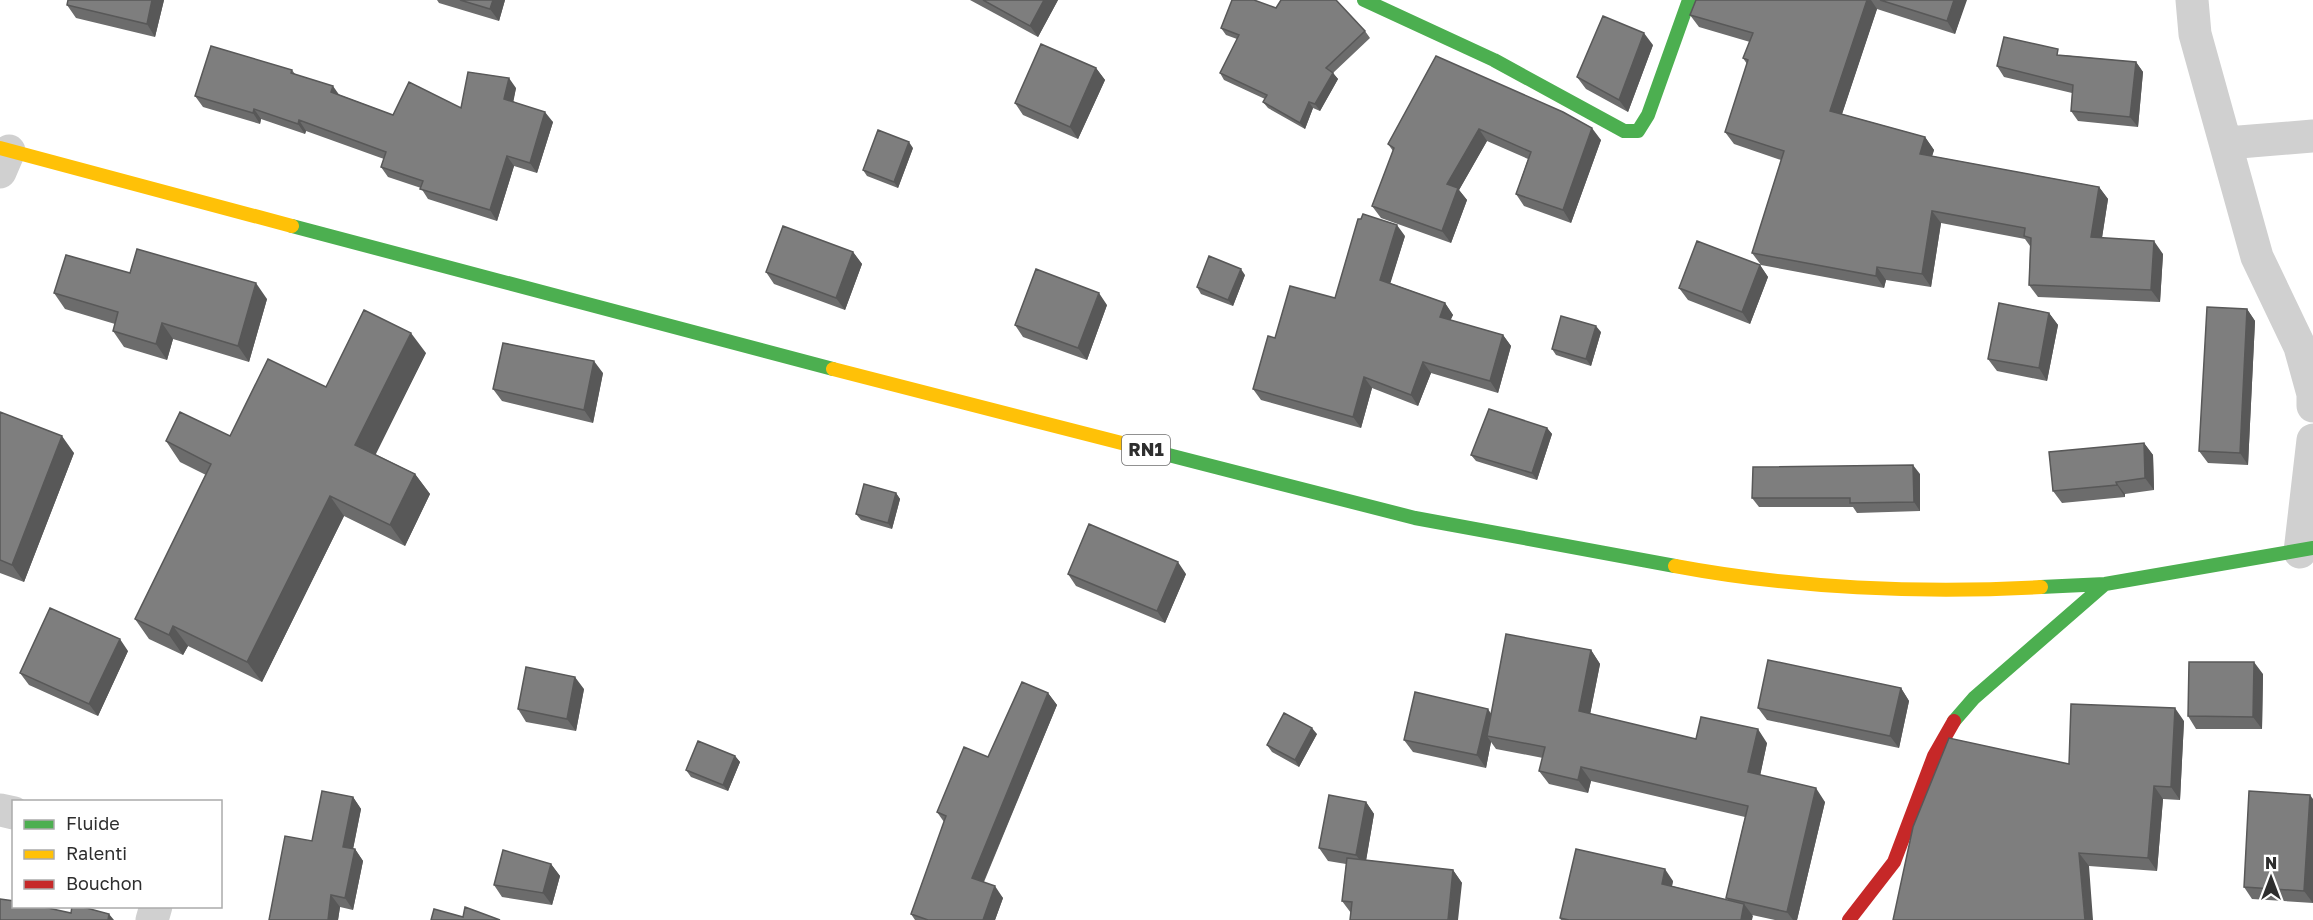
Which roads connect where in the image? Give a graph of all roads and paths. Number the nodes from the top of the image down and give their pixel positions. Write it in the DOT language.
graph roads {
  1 [pos="1364,0"];
  2 [pos="1689,0"];
  3 [pos="2192,0"];
  4 [pos="2313,136"];
  5 [pos="2227,143"];
  6 [pos="3,157"];
  7 [pos="2313,406"];
  8 [pos="2313,440"];
  9 [pos="2307,550"];
  10 [pos="2105,584"];
  11 [pos="1849,920"];
  1 -- 2 [label="main road"];
  3 -- 5 [label="street"];
  4 -- 5 [label="street"];
  5 -- 7 [label="street"];
  6 -- 10 [label="main road, RN1"];
  8 -- 9 [label="street"];
  9 -- 10 [label="main road, RN1"];
  10 -- 11 [label="main road"];
}
